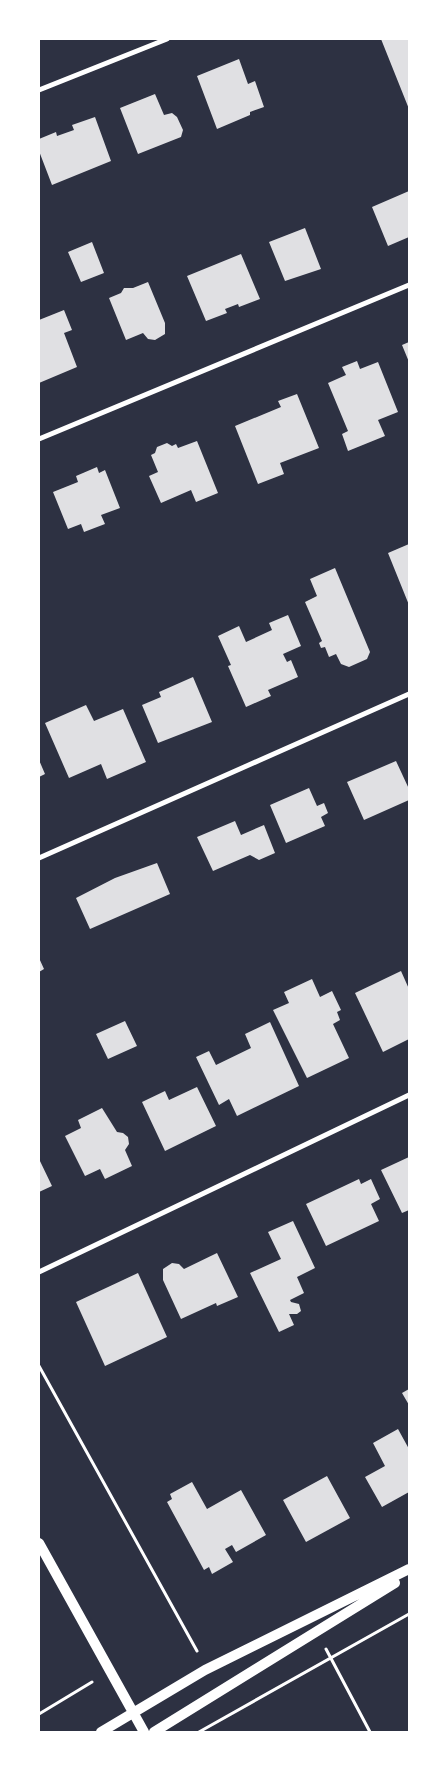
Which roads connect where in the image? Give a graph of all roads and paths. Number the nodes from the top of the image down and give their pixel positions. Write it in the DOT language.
graph roads {
  1 [pos="167,39"];
  2 [pos="39,90"];
  3 [pos="409,285"];
  4 [pos="39,439"];
  5 [pos="409,694"];
  6 [pos="39,858"];
  7 [pos="409,1095"];
  8 [pos="39,1272"];
  9 [pos="39,1366"];
  10 [pos="39,1543"];
  11 [pos="409,1569"];
  12 [pos="409,1574"];
  13 [pos="409,1614"];
  14 [pos="331,1659"];
  15 [pos="205,1670"];
  16 [pos="111,1671"];
  17 [pos="133,1713"];
  18 [pos="39,1714"];
  19 [pos="101,1732"];
  20 [pos="144,1732"];
  21 [pos="154,1732"];
  22 [pos="199,1732"];
  23 [pos="370,1732"];
  1 -- 2 [label="street"];
  3 -- 4 [label="street"];
  5 -- 6 [label="street"];
  7 -- 8 [label="street"];
  9 -- 15 [label="path"];
  10 -- 16 [label="main road"];
  11 -- 15 [label="main road"];
  12 -- 21 [label="main road"];
  13 -- 14 [label="path"];
  14 -- 22 [label="path"];
  14 -- 23 [label="path"];
  15 -- 17 [label="main road"];
  16 -- 17 [label="main road"];
  16 -- 18 [label="path"];
  17 -- 19 [label="main road"];
  17 -- 20 [label="main road"];
}
